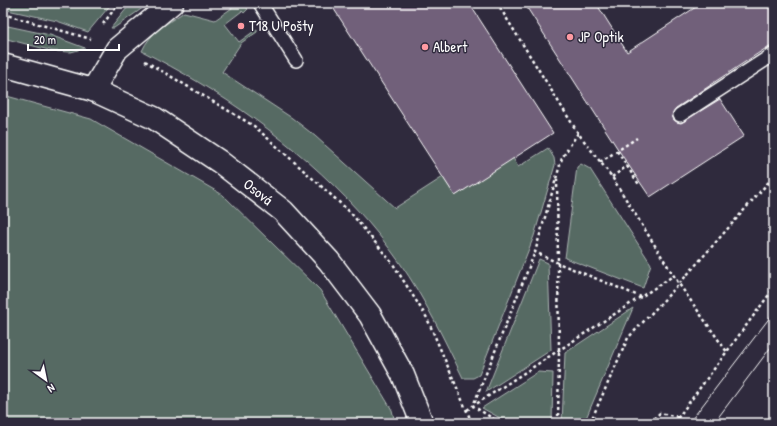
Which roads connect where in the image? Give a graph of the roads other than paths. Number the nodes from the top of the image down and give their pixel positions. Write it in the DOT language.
graph roads {
  1 [pos="172,3"];
  2 [pos="260,3"];
  3 [pos="774,54"];
  4 [pos="296,60"];
  5 [pos="3,65"];
  6 [pos="93,90"];
  7 [pos="680,115"];
  8 [pos="422,423"];
  1 -- 6 [label="street"];
  2 -- 4 [label="lane"];
  3 -- 7 [label="lane"];
  5 -- 6 [label="street, Osová"];
  6 -- 8 [label="street, Osová"];
}
